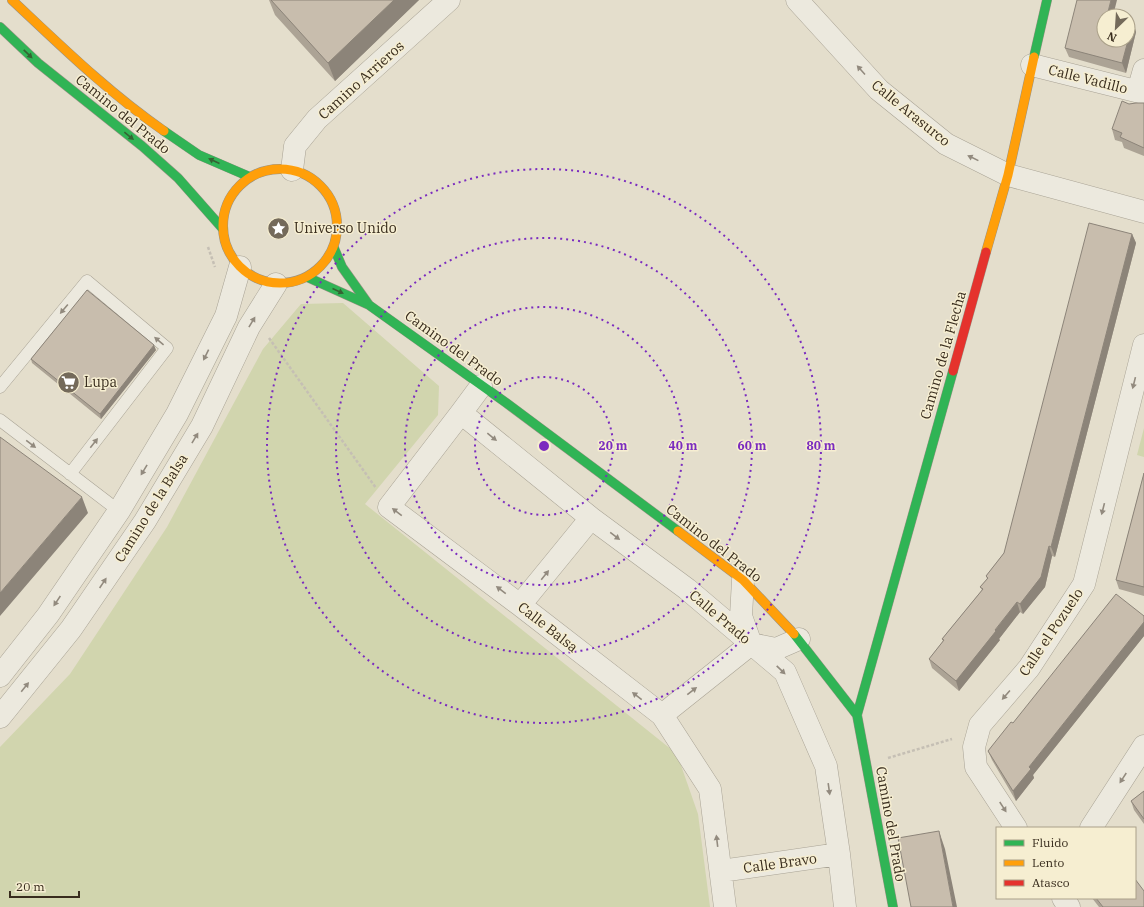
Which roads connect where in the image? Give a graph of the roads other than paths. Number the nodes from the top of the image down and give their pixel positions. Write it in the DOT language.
graph roads {
  1 [pos="12,0"];
  2 [pos="449,0"];
  3 [pos="797,0"];
  4 [pos="1047,0"];
  5 [pos="0,27"];
  6 [pos="1032,65"];
  7 [pos="1144,70"];
  8 [pos="1141,92"];
  9 [pos="292,170"];
  10 [pos="1008,175"];
  11 [pos="250,177"];
  12 [pos="1144,212"];
  13 [pos="223,229"];
  14 [pos="334,248"];
  15 [pos="240,267"];
  16 [pos="307,277"];
  17 [pos="276,284"];
  18 [pos="369,305"];
  19 [pos="1144,345"];
  20 [pos="481,386"];
  21 [pos="0,387"];
  22 [pos="461,413"];
  23 [pos="0,420"];
  24 [pos="70,474"];
  25 [pos="119,511"];
  26 [pos="591,518"];
  27 [pos="743,580"];
  28 [pos="520,605"];
  29 [pos="799,639"];
  30 [pos="751,644"];
  31 [pos="0,676"];
  32 [pos="662,715"];
  33 [pos="857,715"];
  34 [pos="0,717"];
  35 [pos="1144,746"];
  36 [pos="1015,827"];
  37 [pos="1092,827"];
  38 [pos="839,854"];
  39 [pos="721,871"];
  40 [pos="726,907"];
  41 [pos="846,907"];
  42 [pos="892,907"];
  11 -- 1 [label="main road, Camino del Prado, one-way"];
  2 -- 9 [label="street, Camino Arrieros"];
  10 -- 3 [label="street, Calle Arasurco, one-way"];
  4 -- 6 [label="main road, Camino de la Flecha"];
  5 -- 13 [label="main road, Camino del Prado, one-way"];
  6 -- 8 [label="street, Calle Vadillo"];
  6 -- 10 [label="main road, Camino de la Flecha"];
  7 -- 8 [label="street"];
  9 -- 11 [label="main road"];
  9 -- 14 [label="main road"];
  10 -- 12 [label="street, Calle Arasurco"];
  10 -- 33 [label="main road, Camino de la Flecha"];
  11 -- 13 [label="main road"];
  13 -- 15 [label="main road"];
  14 -- 16 [label="main road"];
  14 -- 18 [label="main road, Camino del Prado"];
  15 -- 17 [label="main road"];
  15 -- 25 [label="street, Camino de la Balsa, one-way"];
  16 -- 17 [label="main road"];
  16 -- 18 [label="main road, Camino del Prado, one-way"];
  34 -- 17 [label="street, Camino de la Balsa, one-way"];
  18 -- 20 [label="main road, Camino del Prado"];
  19 -- 36 [label="street, Calle el Pozuelo, one-way"];
  20 -- 22 [label="street"];
  20 -- 27 [label="main road, Camino del Prado"];
  24 -- 21 [label="lane, one-way"];
  22 -- 26 [label="street, Calle Prado, one-way"];
  28 -- 22 [label="street, Calle Balsa, one-way"];
  23 -- 24 [label="lane, one-way"];
  24 -- 25 [label="lane"];
  25 -- 31 [label="street, Camino de la Balsa, one-way"];
  28 -- 26 [label="street, one-way"];
  26 -- 30 [label="street, Calle Prado, one-way"];
  27 -- 29 [label="main road, Camino del Prado"];
  27 -- 30 [label="street"];
  32 -- 28 [label="street, Calle Balsa, one-way"];
  29 -- 30 [label="street"];
  29 -- 33 [label="main road, Camino del Prado"];
  32 -- 30 [label="street, one-way"];
  30 -- 38 [label="street, Calle Prado, one-way"];
  39 -- 32 [label="street, Calle Balsa, one-way"];
  33 -- 42 [label="main road, Camino del Prado"];
  35 -- 37 [label="street, one-way"];
  38 -- 39 [label="street, Calle Bravo"];
  38 -- 41 [label="street, Calle Prado"];
  39 -- 40 [label="street, Calle Balsa"];
}
